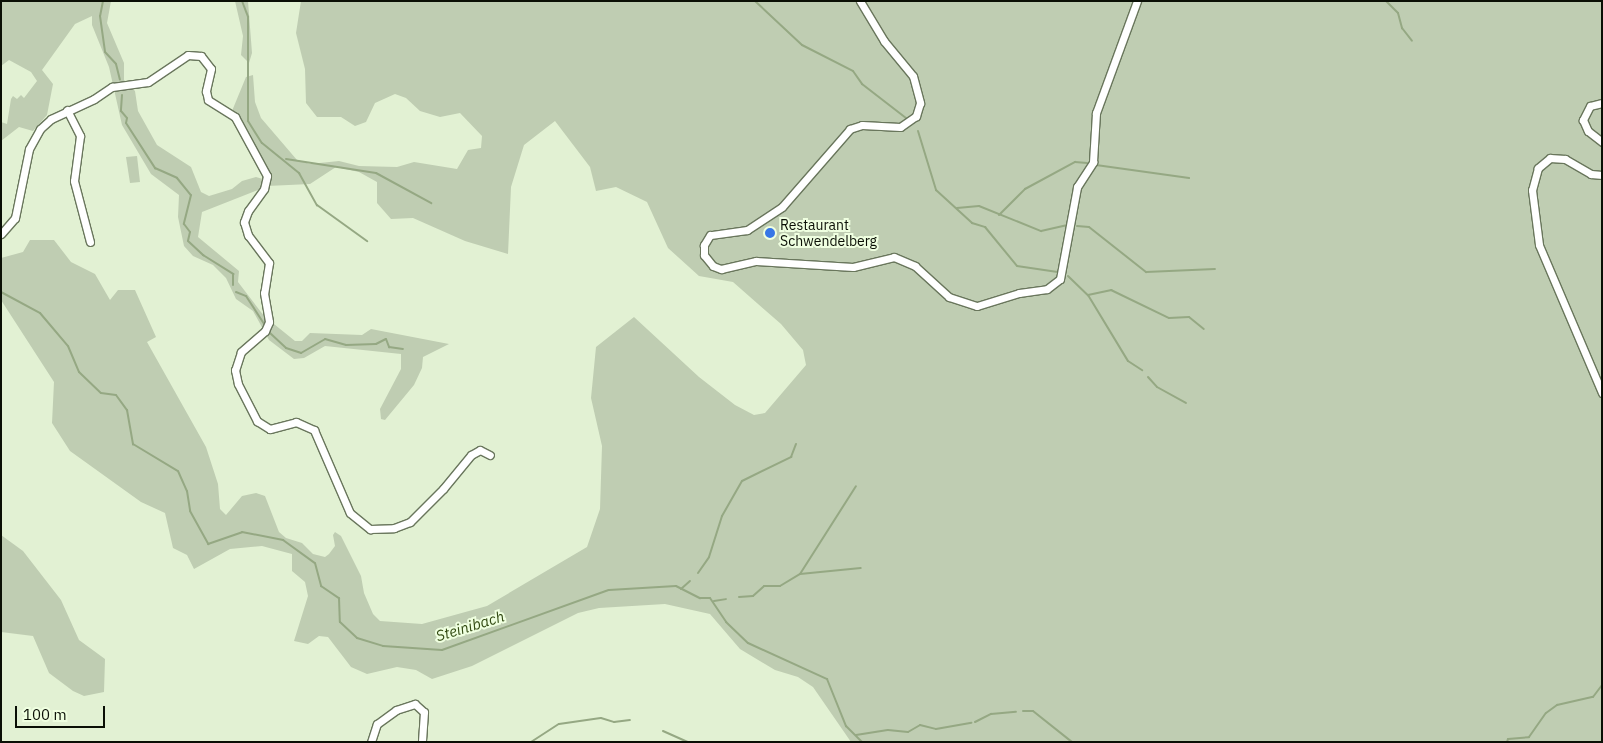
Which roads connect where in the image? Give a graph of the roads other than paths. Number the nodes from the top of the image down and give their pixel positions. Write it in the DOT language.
graph roads {
  1 [pos="860,1"];
  2 [pos="1138,1"];
  3 [pos="1602,103"];
  4 [pos="66,110"];
  5 [pos="1602,142"];
  6 [pos="1602,175"];
  7 [pos="1,234"];
  8 [pos="90,242"];
  9 [pos="1602,393"];
  10 [pos="490,455"];
  11 [pos="371,742"];
  12 [pos="422,742"];
  1 -- 2 [label="street"];
  3 -- 5 [label="street"];
  4 -- 7 [label="street"];
  4 -- 8 [label="street"];
  4 -- 10 [label="street"];
  6 -- 9 [label="street"];
  11 -- 12 [label="street"];
}
